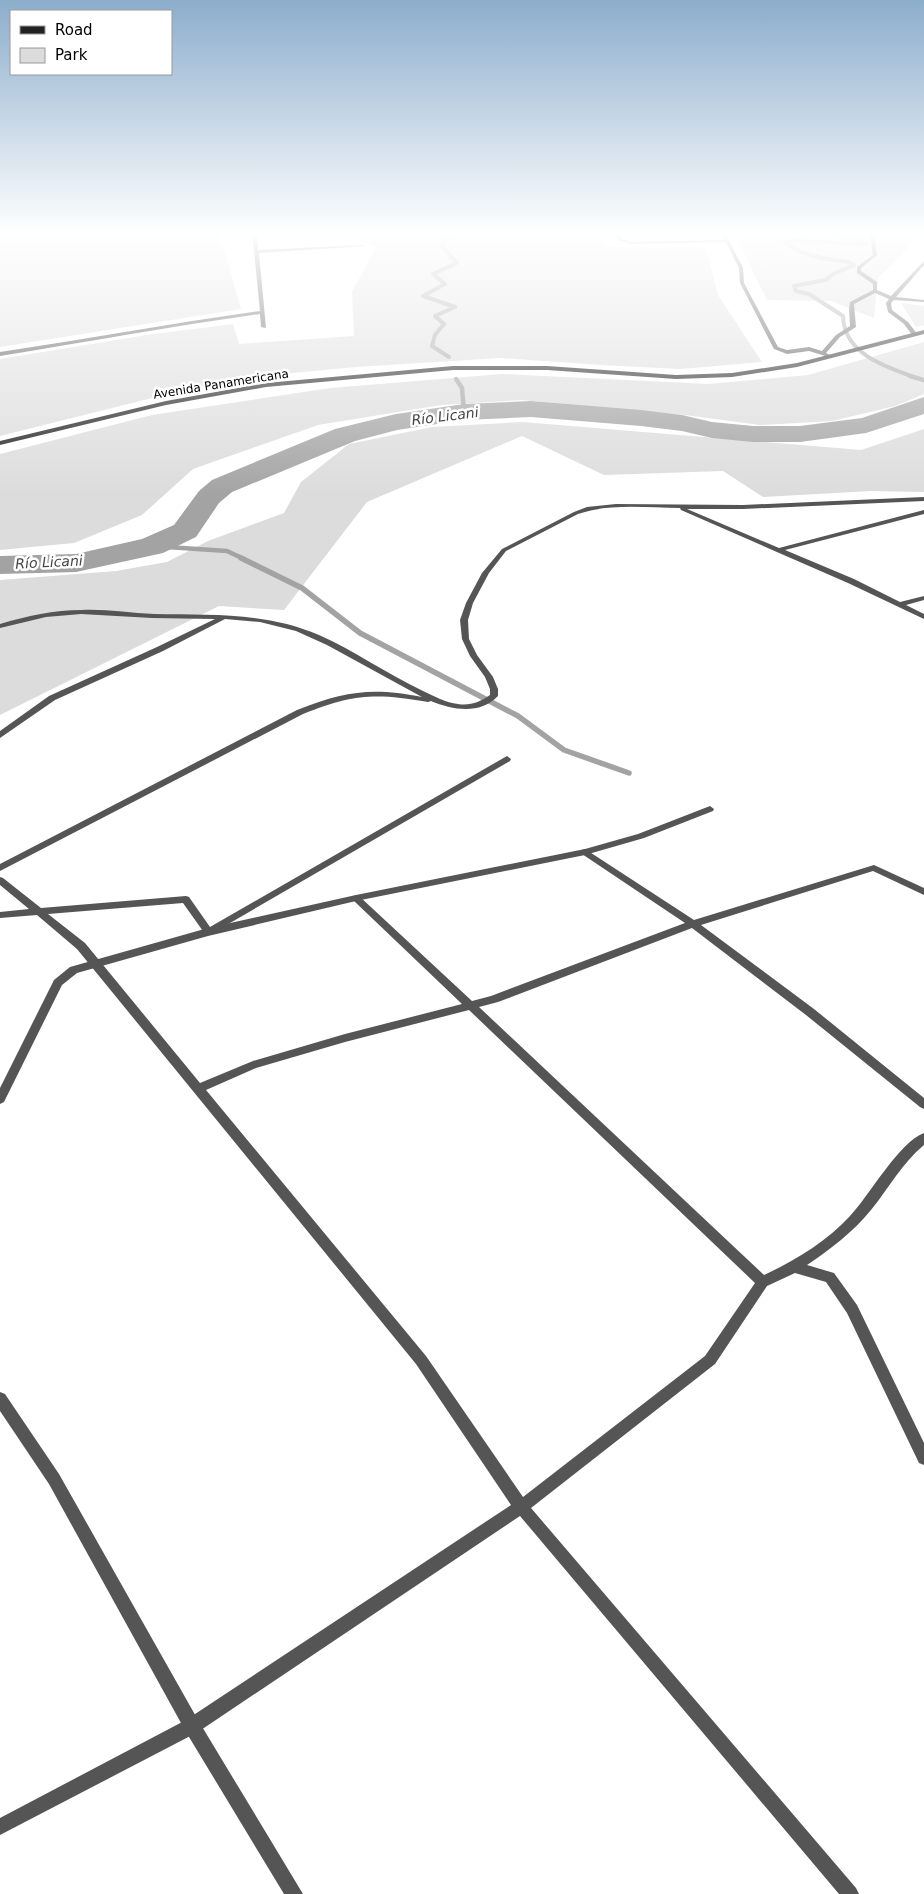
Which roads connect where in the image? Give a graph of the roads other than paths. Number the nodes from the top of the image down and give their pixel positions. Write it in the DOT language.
graph roads {
  1 [pos="211,319"];
  2 [pos="263,319"];
  3 [pos="761,319"];
  4 [pos="853,319"];
  5 [pos="901,319"];
  6 [pos="264,327"];
  7 [pos="924,332"];
  8 [pos="914,335"];
  9 [pos="823,353"];
  10 [pos="0,354"];
  11 [pos="833,356"];
  12 [pos="0,443"];
  13 [pos="924,499"];
  14 [pos="677,507"];
  15 [pos="924,512"];
  16 [pos="778,550"];
  17 [pos="924,598"];
  18 [pos="899,605"];
  19 [pos="224,617"];
  20 [pos="924,617"];
  21 [pos="0,626"];
  22 [pos="443,704"];
  23 [pos="0,735"];
  24 [pos="507,759"];
  25 [pos="710,809"];
  26 [pos="585,852"];
  27 [pos="0,868"];
  28 [pos="0,880"];
  29 [pos="924,892"];
  30 [pos="356,898"];
  31 [pos="41,913"];
  32 [pos="0,915"];
  33 [pos="693,924"];
  34 [pos="208,932"];
  35 [pos="94,963"];
  36 [pos="471,1006"];
  37 [pos="198,1089"];
  38 [pos="0,1099"];
  39 [pos="924,1104"];
  40 [pos="924,1138"];
  41 [pos="794,1267"];
  42 [pos="763,1282"];
  43 [pos="0,1399"];
  44 [pos="924,1458"];
  45 [pos="522,1507"];
  46 [pos="192,1726"];
  47 [pos="0,1827"];
  48 [pos="294,1894"];
  49 [pos="850,1894"];
  1 -- 10 [label="street"];
  2 -- 6 [label="street"];
  3 -- 9 [label="street"];
  4 -- 9 [label="street"];
  5 -- 8 [label="street"];
  7 -- 8 [label="main road, Avenida Panamericana"];
  8 -- 11 [label="main road, Avenida Panamericana"];
  9 -- 11 [label="street"];
  11 -- 12 [label="main road, Avenida Panamericana"];
  13 -- 14 [label="street"];
  14 -- 16 [label="street"];
  14 -- 22 [label="street"];
  15 -- 16 [label="street"];
  16 -- 18 [label="street"];
  17 -- 18 [label="street"];
  18 -- 20 [label="street"];
  19 -- 21 [label="street"];
  19 -- 22 [label="street"];
  19 -- 23 [label="street"];
  22 -- 27 [label="street"];
  24 -- 34 [label="street"];
  25 -- 26 [label="street"];
  26 -- 30 [label="street"];
  26 -- 33 [label="street"];
  28 -- 31 [label="street"];
  29 -- 33 [label="street"];
  30 -- 34 [label="street"];
  30 -- 36 [label="street"];
  31 -- 32 [label="street"];
  31 -- 34 [label="street"];
  31 -- 35 [label="street"];
  33 -- 36 [label="street"];
  33 -- 39 [label="street"];
  34 -- 35 [label="street"];
  35 -- 37 [label="street"];
  35 -- 38 [label="street"];
  36 -- 37 [label="street"];
  36 -- 42 [label="street"];
  37 -- 45 [label="street"];
  40 -- 41 [label="street"];
  41 -- 42 [label="street"];
  41 -- 44 [label="street"];
  42 -- 45 [label="street"];
  43 -- 46 [label="street"];
  45 -- 46 [label="street"];
  45 -- 49 [label="street"];
  46 -- 47 [label="street"];
  46 -- 48 [label="street"];
}
